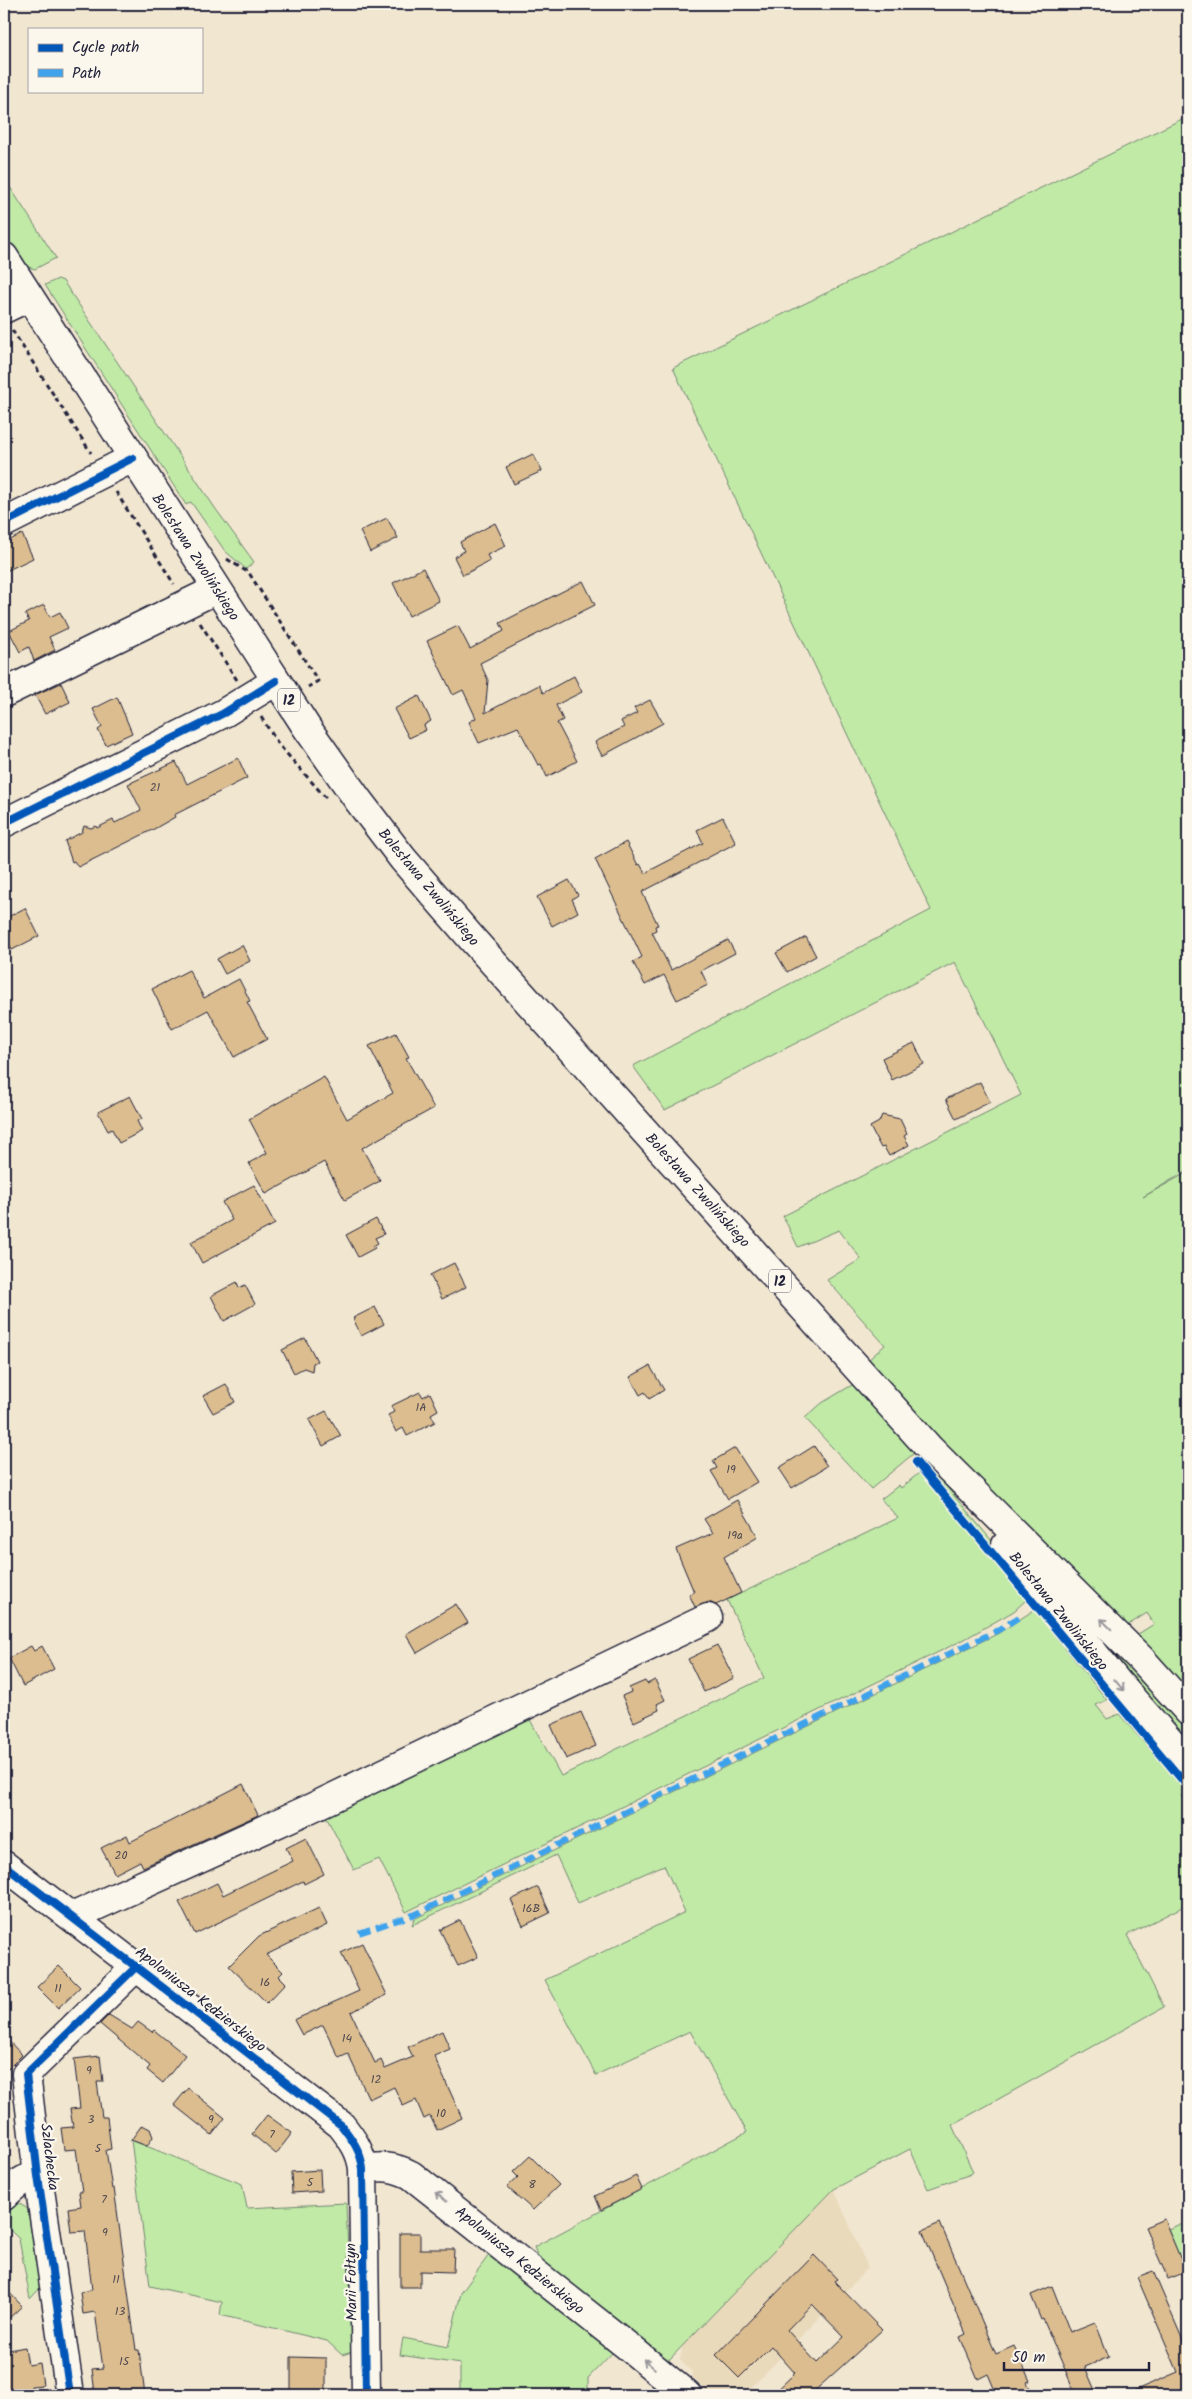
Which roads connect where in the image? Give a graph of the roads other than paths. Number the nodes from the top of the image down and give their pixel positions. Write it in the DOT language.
graph roads {
  1 [pos="4,257"];
  2 [pos="29,297"];
  3 [pos="4,310"];
  4 [pos="133,458"];
  5 [pos="4,523"];
  6 [pos="217,589"];
  7 [pos="276,681"];
  8 [pos="4,693"];
  9 [pos="4,823"];
  10 [pos="936,1455"];
  11 [pos="708,1618"];
  12 [pos="1188,1711"];
  13 [pos="1188,1762"];
  14 [pos="4,1865"];
  15 [pos="72,1917"];
  16 [pos="137,1966"];
  17 [pos="363,2169"];
  18 [pos="38,2176"];
  19 [pos="4,2196"];
  20 [pos="70,2395"];
  21 [pos="366,2395"];
  22 [pos="687,2395"];
  1 -- 2 [label="street, Bolesława Zwolińskiego / 12"];
  2 -- 3 [label="street"];
  2 -- 4 [label="street, Bolesława Zwolińskiego / 12"];
  4 -- 5 [label="street"];
  4 -- 6 [label="street, Bolesława Zwolińskiego / 12"];
  6 -- 7 [label="street, Bolesława Zwolińskiego / 12"];
  6 -- 8 [label="street"];
  7 -- 9 [label="street"];
  7 -- 10 [label="street, Bolesława Zwolińskiego / 12"];
  12 -- 10 [label="street, Bolesława Zwolińskiego / 12, one-way"];
  10 -- 13 [label="street, Bolesława Zwolińskiego / 12, one-way"];
  11 -- 15 [label="street"];
  14 -- 15 [label="street, Apoloniusza Kędzierskiego"];
  15 -- 16 [label="street, Apoloniusza Kędzierskiego"];
  16 -- 17 [label="street, Apoloniusza Kędzierskiego"];
  16 -- 18 [label="street, Szlachecka"];
  17 -- 21 [label="street, Marii Fołtyn"];
  22 -- 17 [label="street, Apoloniusza Kędzierskiego, one-way"];
  18 -- 19 [label="street, Szlachecka"];
  18 -- 20 [label="street, Szlachecka"];
}
